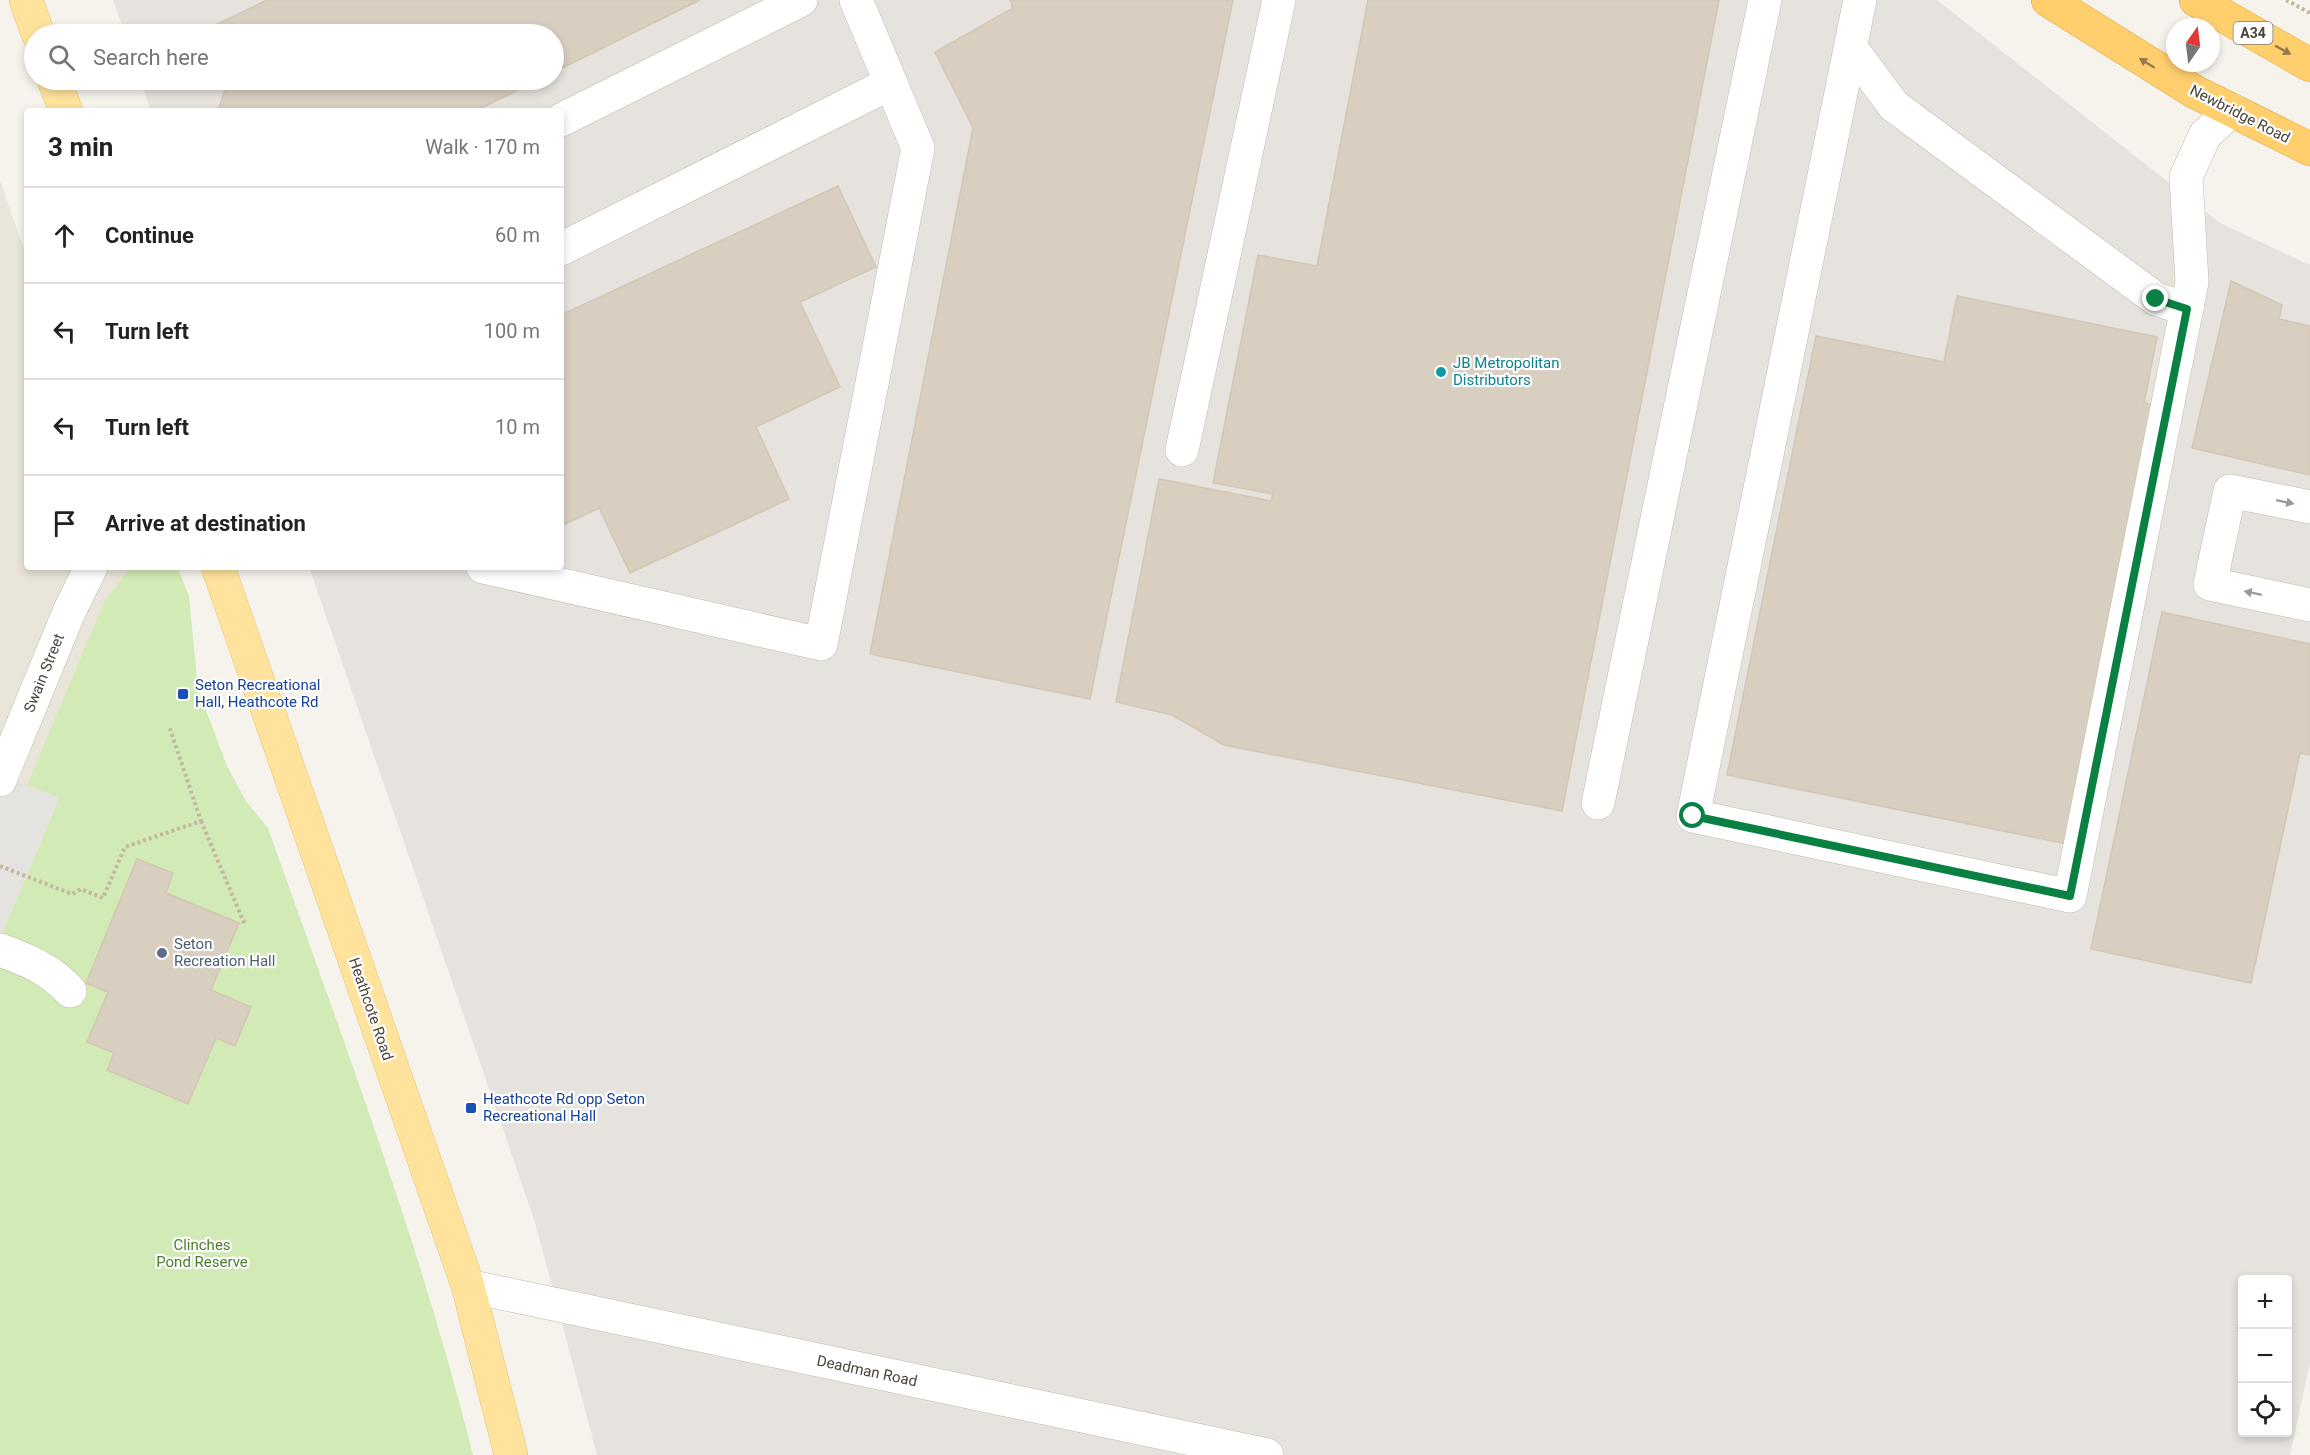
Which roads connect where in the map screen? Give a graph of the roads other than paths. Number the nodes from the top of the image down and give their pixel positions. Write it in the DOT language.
graph roads {
  1 [pos="26,0"];
  2 [pos="801,0"];
  3 [pos="856,0"];
  4 [pos="1279,0"];
  5 [pos="1765,0"];
  6 [pos="1860,0"];
  7 [pos="2048,0"];
  8 [pos="2196,0"];
  9 [pos="34,24"];
  10 [pos="1851,48"];
  11 [pos="2310,65"];
  12 [pos="891,83"];
  13 [pos="58,90"];
  14 [pos="65,108"];
  15 [pos="2232,110"];
  16 [pos="564,118"];
  17 [pos="2310,149"];
  18 [pos="564,247"];
  19 [pos="2187,309"];
  20 [pos="1182,450"];
  21 [pos="2310,507"];
  22 [pos="90,570"];
  23 [pos="219,570"];
  24 [pos="496,570"];
  25 [pos="2310,605"];
  26 [pos="0,780"];
  27 [pos="1598,803"];
  28 [pos="0,950"];
  29 [pos="70,991"];
  30 [pos="468,1286"];
  31 [pos="511,1455"];
  32 [pos="1268,1455"];
  1 -- 9 [label="main road"];
  2 -- 16 [label="street"];
  3 -- 12 [label="street"];
  4 -- 20 [label="street"];
  5 -- 27 [label="street"];
  6 -- 10 [label="street"];
  15 -- 7 [label="highway, Newbridge Road, one-way"];
  8 -- 11 [label="highway, A34, one-way"];
  10 -- 19 [label="street"];
  10 -- 19 [label="street"];
  12 -- 18 [label="street"];
  12 -- 24 [label="street"];
  13 -- 14 [label="main road"];
  15 -- 17 [label="highway, Newbridge Road"];
  15 -- 19 [label="street"];
  25 -- 21 [label="street, one-way"];
  22 -- 26 [label="street, Swain Street"];
  23 -- 30 [label="main road, Heathcote Road"];
  28 -- 29 [label="street"];
  30 -- 31 [label="main road, Heathcote Road"];
  30 -- 32 [label="street, Deadman Road"];
}
